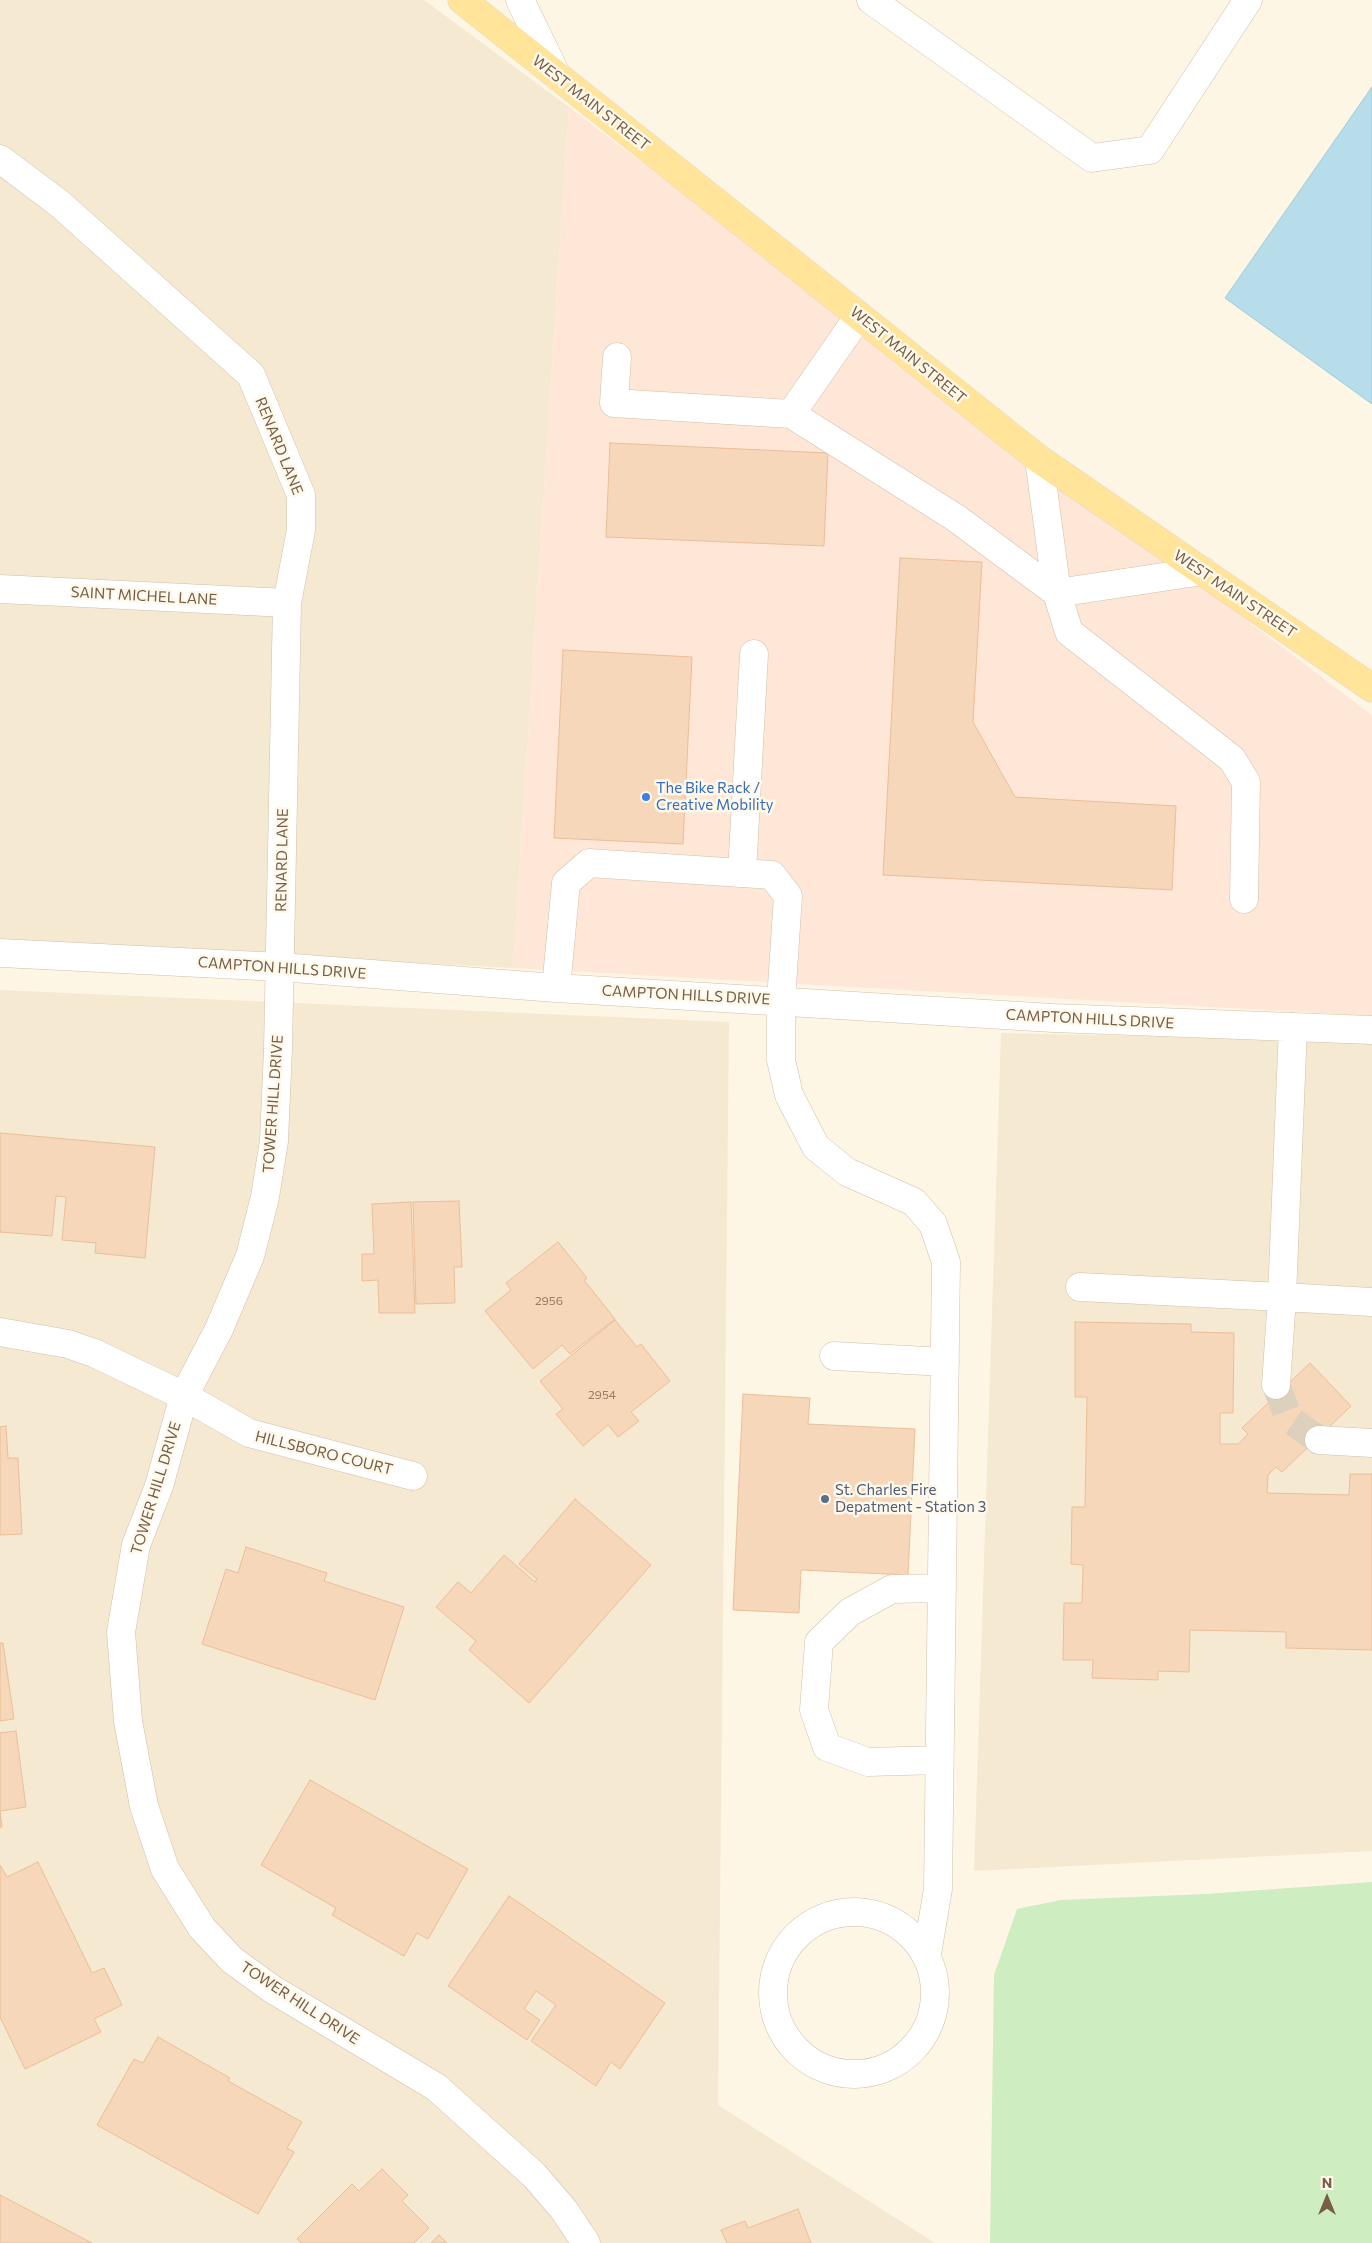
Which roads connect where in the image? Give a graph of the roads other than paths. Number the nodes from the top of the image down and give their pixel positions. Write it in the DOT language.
graph roads {
  1 [pos="462,0"];
  2 [pos="520,0"];
  3 [pos="871,0"];
  4 [pos="1248,0"];
  5 [pos="557,76"];
  6 [pos="0,159"];
  7 [pos="860,316"];
  8 [pos="617,357"];
  9 [pos="791,414"];
  10 [pos="1039,459"];
  11 [pos="1203,572"];
  12 [pos="0,589"];
  13 [pos="1057,593"];
  14 [pos="287,603"];
  15 [pos="754,654"];
  16 [pos="1372,688"];
  17 [pos="742,873"];
  18 [pos="1244,898"];
  19 [pos="0,953"];
  20 [pos="280,967"];
  21 [pos="556,988"];
  22 [pos="781,1001"];
  23 [pos="1293,1027"];
  24 [pos="1372,1030"];
  25 [pos="1080,1287"];
  26 [pos="1282,1297"];
  27 [pos="1372,1302"];
  28 [pos="0,1332"];
  29 [pos="834,1356"];
  30 [pos="945,1362"];
  31 [pos="1276,1385"];
  32 [pos="184,1396"];
  33 [pos="1319,1440"];
  34 [pos="1372,1443"];
  35 [pos="414,1476"];
  36 [pos="942,1588"];
  37 [pos="939,1760"];
  38 [pos="926,1954"];
  39 [pos="586,2243"];
  1 -- 5 [label="main road, WEST MAIN STREET"];
  2 -- 5 [label="street"];
  3 -- 4 [label="street"];
  5 -- 7 [label="main road, WEST MAIN STREET"];
  6 -- 14 [label="street, RENARD LANE"];
  7 -- 9 [label="street"];
  7 -- 10 [label="main road, WEST MAIN STREET"];
  8 -- 9 [label="street"];
  9 -- 13 [label="street"];
  10 -- 11 [label="main road, WEST MAIN STREET"];
  10 -- 13 [label="street"];
  11 -- 13 [label="street"];
  11 -- 16 [label="main road, WEST MAIN STREET"];
  12 -- 14 [label="street, SAINT MICHEL LANE"];
  13 -- 18 [label="street"];
  14 -- 20 [label="street, RENARD LANE"];
  15 -- 17 [label="street"];
  17 -- 21 [label="street"];
  17 -- 22 [label="street"];
  19 -- 20 [label="street, CAMPTON HILLS DRIVE"];
  20 -- 21 [label="street, CAMPTON HILLS DRIVE"];
  20 -- 32 [label="street, TOWER HILL DRIVE"];
  21 -- 22 [label="street, CAMPTON HILLS DRIVE"];
  22 -- 23 [label="street, CAMPTON HILLS DRIVE"];
  22 -- 30 [label="street"];
  23 -- 24 [label="street, CAMPTON HILLS DRIVE"];
  23 -- 26 [label="street"];
  25 -- 26 [label="street"];
  26 -- 27 [label="street"];
  26 -- 31 [label="street"];
  28 -- 32 [label="street, HILLSBORO COURT"];
  29 -- 30 [label="street"];
  30 -- 36 [label="street"];
  32 -- 35 [label="street, HILLSBORO COURT"];
  32 -- 39 [label="street, TOWER HILL DRIVE"];
  33 -- 34 [label="street"];
  36 -- 37 [label="street"];
  36 -- 37 [label="street"];
  37 -- 38 [label="street"];
  38 -- 38 [label="street"];
}
